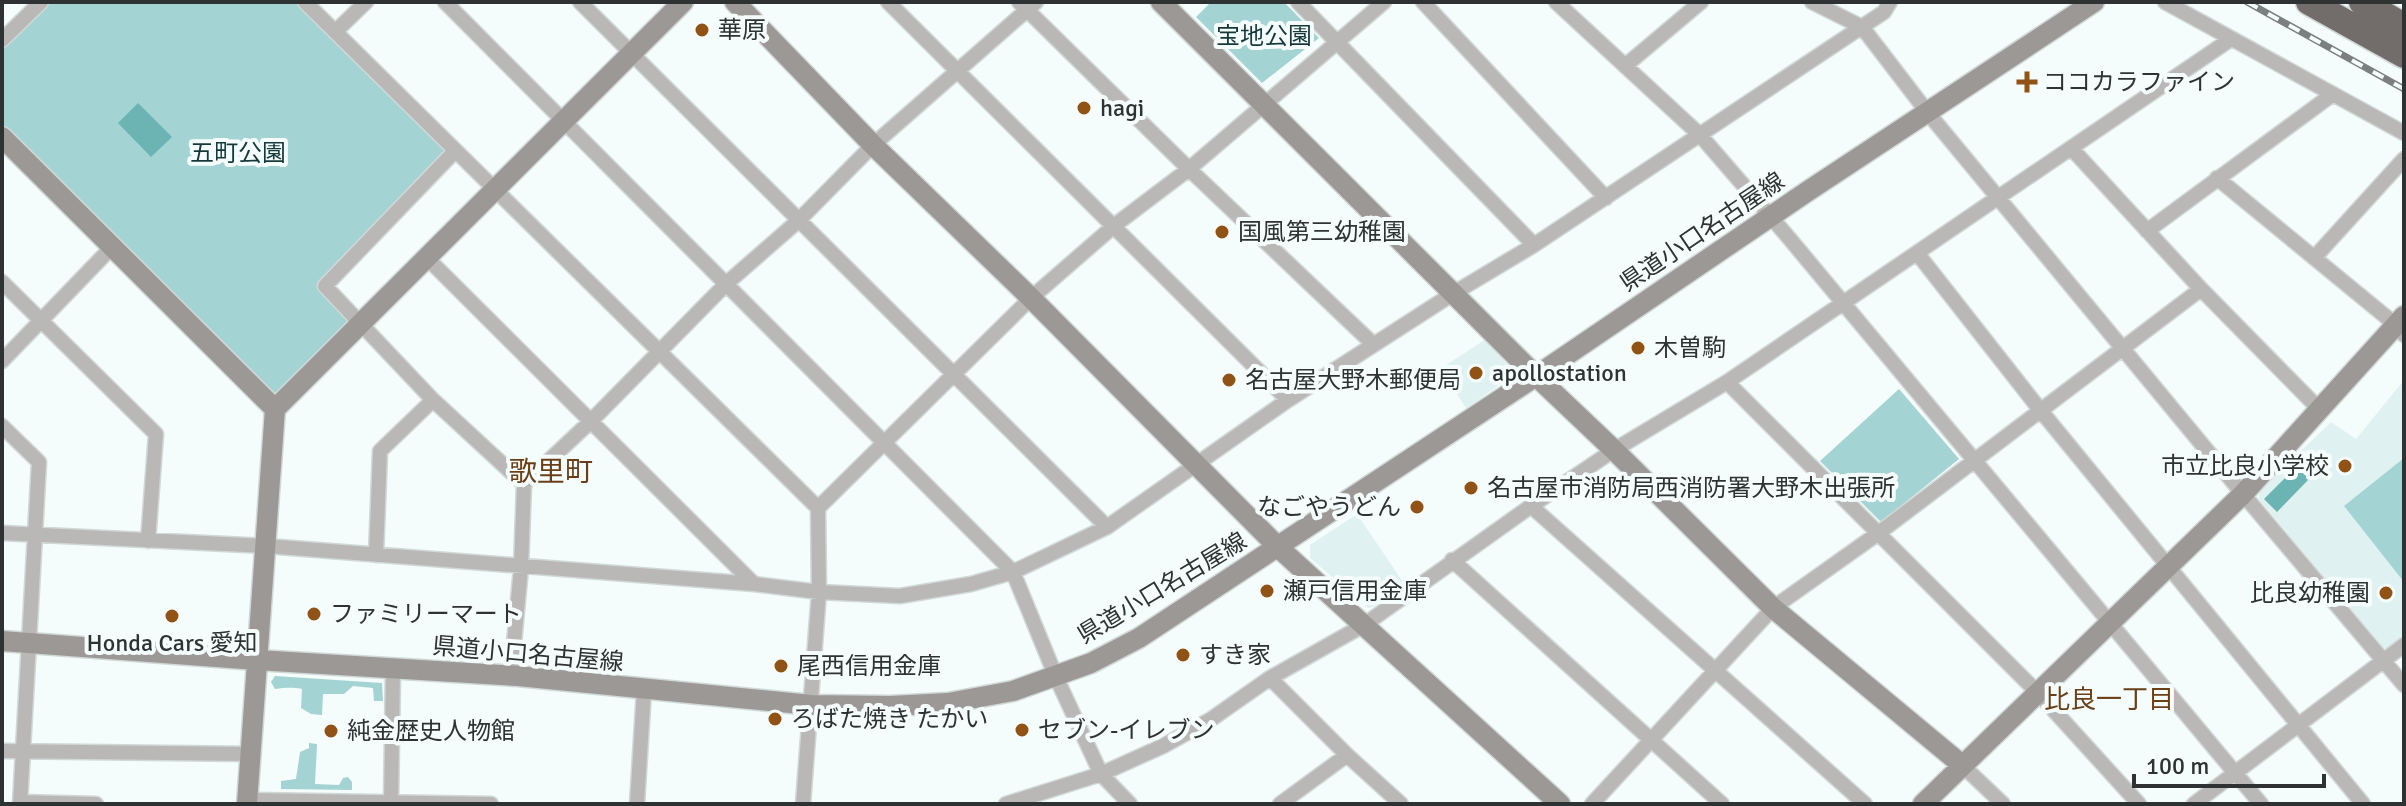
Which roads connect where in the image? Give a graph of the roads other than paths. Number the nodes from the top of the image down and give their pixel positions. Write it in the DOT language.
graph roads {
  1 [pos="305,2"];
  2 [pos="366,2"];
  3 [pos="445,2"];
  4 [pos="580,2"];
  5 [pos="683,2"];
  6 [pos="735,2"];
  7 [pos="888,2"];
  8 [pos="1161,2"];
  9 [pos="1298,2"];
  10 [pos="1384,2"];
  11 [pos="1423,2"];
  12 [pos="1556,2"];
  13 [pos="1701,2"];
  14 [pos="1812,2"];
  15 [pos="1890,2"];
  16 [pos="2094,2"];
  17 [pos="2165,2"];
  18 [pos="2309,2"];
  19 [pos="2329,2"];
  20 [pos="2362,2"];
  21 [pos="2390,2"];
  22 [pos="38,3"];
  23 [pos="1028,5"];
  24 [pos="2404,10"];
  25 [pos="2404,26"];
  26 [pos="1862,27"];
  27 [pos="335,32"];
  28 [pos="2231,39"];
  29 [pos="2,40"];
  30 [pos="1338,41"];
  31 [pos="2404,45"];
  32 [pos="631,55"];
  33 [pos="2404,55"];
  34 [pos="1625,66"];
  35 [pos="959,71"];
  36 [pos="2333,94"];
  37 [pos="1264,105"];
  38 [pos="1928,113"];
  39 [pos="566,121"];
  40 [pos="2404,133"];
  41 [pos="1700,135"];
  42 [pos="2,137"];
  43 [pos="873,145"];
  44 [pos="2072,149"];
  45 [pos="455,151"];
  46 [pos="2404,159"];
  47 [pos="1189,169"];
  48 [pos="2217,178"];
  49 [pos="496,191"];
  50 [pos="2000,197"];
  51 [pos="1606,198"];
  52 [pos="1770,218"];
  53 [pos="798,221"];
  54 [pos="1115,225"];
  55 [pos="2147,231"];
  56 [pos="1534,245"];
  57 [pos="112,247"];
  58 [pos="1917,253"];
  59 [pos="2314,258"];
  60 [pos="428,259"];
  61 [pos="2,282"];
  62 [pos="727,283"];
  63 [pos="2201,289"];
  64 [pos="1454,293"];
  65 [pos="1031,298"];
  66 [pos="1843,303"];
  67 [pos="40,322"];
  68 [pos="361,325"];
  69 [pos="2401,325"];
  70 [pos="1373,344"];
  71 [pos="2124,348"];
  72 [pos="661,350"];
  73 [pos="2,361"];
  74 [pos="956,374"];
  75 [pos="1536,376"];
  76 [pos="1727,382"];
  77 [pos="433,400"];
  78 [pos="1288,400"];
  79 [pos="275,409"];
  80 [pos="2041,411"];
  81 [pos="2321,411"];
  82 [pos="591,421"];
  83 [pos="2,426"];
  84 [pos="887,443"];
  85 [pos="1614,450"];
  86 [pos="1974,462"];
  87 [pos="1196,463"];
  88 [pos="524,484"];
  89 [pos="2243,494"];
  90 [pos="1531,506"];
  91 [pos="818,508"];
  92 [pos="1107,527"];
  93 [pos="1880,532"];
  94 [pos="2,533"];
  95 [pos="35,535"];
  96 [pos="148,541"];
  97 [pos="266,546"];
  98 [pos="1279,548"];
  99 [pos="376,555"];
  100 [pos="1452,560"];
  101 [pos="2168,566"];
  102 [pos="521,568"];
  103 [pos="1013,572"];
  104 [pos="754,584"];
  105 [pos="819,592"];
  106 [pos="1773,608"];
  107 [pos="2109,624"];
  108 [pos="1364,625"];
  109 [pos="2,641"];
  110 [pos="27,643"];
  111 [pos="2404,645"];
  112 [pos="257,660"];
  113 [pos="2383,661"];
  114 [pos="393,669"];
  115 [pos="1716,672"];
  116 [pos="511,675"];
  117 [pos="1056,677"];
  118 [pos="1270,678"];
  119 [pos="2404,685"];
  120 [pos="644,690"];
  121 [pos="2038,693"];
  122 [pos="811,705"];
  123 [pos="2297,726"];
  124 [pos="1652,740"];
  125 [pos="2,751"];
  126 [pos="23,751"];
  127 [pos="251,754"];
  128 [pos="1347,755"];
  129 [pos="1962,765"];
  130 [pos="2236,773"];
  131 [pos="1101,774"];
  132 [pos="247,802"];
  133 [pos="20,803"];
  134 [pos="391,803"];
  135 [pos="96,804"];
  136 [pos="491,804"];
  137 [pos="637,804"];
  138 [pos="803,804"];
  139 [pos="1013,804"];
  140 [pos="1130,804"];
  141 [pos="1280,804"];
  142 [pos="1401,804"];
  143 [pos="1560,804"];
  144 [pos="1592,804"];
  145 [pos="1722,804"];
  146 [pos="1865,804"];
  147 [pos="1923,804"];
  148 [pos="2003,804"];
  149 [pos="2139,804"];
  150 [pos="2194,804"];
  151 [pos="2261,804"];
  152 [pos="2363,804"];
  1 -- 27 [label="street"];
  2 -- 27 [label="street"];
  3 -- 39 [label="street"];
  4 -- 32 [label="street"];
  5 -- 32 [label="street"];
  6 -- 43 [label="street"];
  7 -- 35 [label="street"];
  8 -- 37 [label="street"];
  9 -- 30 [label="street"];
  10 -- 30 [label="street"];
  11 -- 51 [label="street"];
  12 -- 34 [label="street"];
  13 -- 34 [label="street"];
  14 -- 26 [label="street"];
  15 -- 26 [label="street"];
  16 -- 38 [label="street, 県道小口名古屋線"];
  17 -- 28 [label="street"];
  18 -- 33 [label="highway"];
  19 -- 31 [label="highway"];
  20 -- 25 [label="highway"];
  21 -- 24 [label="highway"];
  22 -- 29 [label="street"];
  23 -- 35 [label="street"];
  23 -- 47 [label="street"];
  26 -- 38 [label="street"];
  26 -- 41 [label="street"];
  27 -- 45 [label="street"];
  28 -- 36 [label="street"];
  28 -- 44 [label="street"];
  30 -- 37 [label="street"];
  30 -- 56 [label="street"];
  32 -- 39 [label="street"];
  32 -- 53 [label="street"];
  34 -- 41 [label="street"];
  35 -- 43 [label="street"];
  35 -- 54 [label="street"];
  36 -- 40 [label="street"];
  36 -- 48 [label="street"];
  37 -- 47 [label="street"];
  37 -- 64 [label="street"];
  38 -- 50 [label="street"];
  38 -- 52 [label="street, 県道小口名古屋線"];
  39 -- 49 [label="street"];
  39 -- 62 [label="street"];
  41 -- 51 [label="street"];
  41 -- 52 [label="street"];
  42 -- 57 [label="street"];
  43 -- 53 [label="street"];
  43 -- 65 [label="street"];
  44 -- 50 [label="street"];
  44 -- 55 [label="street"];
  45 -- 49 [label="street"];
  45 -- 68 [label="street"];
  46 -- 59 [label="street"];
  47 -- 54 [label="street"];
  47 -- 70 [label="street"];
  48 -- 55 [label="street"];
  48 -- 59 [label="street"];
  49 -- 60 [label="street"];
  49 -- 72 [label="street"];
  50 -- 58 [label="street"];
  50 -- 71 [label="street"];
  51 -- 56 [label="street"];
  52 -- 66 [label="street"];
  52 -- 75 [label="street, 県道小口名古屋線"];
  53 -- 62 [label="street"];
  53 -- 74 [label="street"];
  54 -- 65 [label="street"];
  54 -- 78 [label="street"];
  55 -- 63 [label="street"];
  56 -- 64 [label="street"];
  57 -- 67 [label="street"];
  57 -- 79 [label="street"];
  58 -- 66 [label="street"];
  58 -- 80 [label="street"];
  59 -- 69 [label="street"];
  60 -- 68 [label="street"];
  60 -- 82 [label="street"];
  61 -- 67 [label="street"];
  62 -- 72 [label="street"];
  62 -- 84 [label="street"];
  63 -- 71 [label="street"];
  63 -- 81 [label="street"];
  64 -- 70 [label="street"];
  64 -- 75 [label="street"];
  65 -- 74 [label="street"];
  65 -- 87 [label="street"];
  66 -- 76 [label="street"];
  66 -- 86 [label="street"];
  67 -- 73 [label="street"];
  67 -- 96 [label="street"];
  68 -- 77 [label="street"];
  68 -- 79 [label="street"];
  69 -- 81 [label="street"];
  70 -- 78 [label="street"];
  71 -- 80 [label="street"];
  71 -- 89 [label="street"];
  72 -- 82 [label="street"];
  72 -- 91 [label="street"];
  74 -- 84 [label="street"];
  74 -- 92 [label="street"];
  75 -- 85 [label="street"];
  75 -- 98 [label="street, 県道小口名古屋線"];
  76 -- 85 [label="street"];
  76 -- 93 [label="street"];
  77 -- 88 [label="street"];
  77 -- 99 [label="street"];
  78 -- 87 [label="street"];
  79 -- 97 [label="street"];
  80 -- 86 [label="street"];
  80 -- 101 [label="street"];
  81 -- 89 [label="street"];
  82 -- 88 [label="street"];
  82 -- 104 [label="street"];
  83 -- 95 [label="street"];
  84 -- 91 [label="street"];
  84 -- 103 [label="street"];
  85 -- 90 [label="street"];
  85 -- 106 [label="street"];
  86 -- 93 [label="street"];
  86 -- 107 [label="street"];
  87 -- 92 [label="street"];
  87 -- 98 [label="street"];
  88 -- 102 [label="street"];
  89 -- 101 [label="street"];
  89 -- 113 [label="street"];
  90 -- 100 [label="street"];
  90 -- 115 [label="street"];
  91 -- 105 [label="street"];
  92 -- 103 [label="street"];
  93 -- 106 [label="street"];
  93 -- 121 [label="street"];
  94 -- 95 [label="street"];
  95 -- 96 [label="street"];
  95 -- 110 [label="street"];
  96 -- 97 [label="street"];
  97 -- 99 [label="street"];
  97 -- 112 [label="street"];
  98 -- 108 [label="street"];
  98 -- 117 [label="street, 県道小口名古屋線"];
  99 -- 102 [label="street"];
  100 -- 108 [label="street"];
  100 -- 124 [label="street"];
  101 -- 107 [label="street"];
  101 -- 123 [label="street"];
  102 -- 104 [label="street"];
  102 -- 116 [label="street"];
  103 -- 105 [label="street"];
  103 -- 117 [label="street"];
  104 -- 105 [label="street"];
  105 -- 122 [label="street"];
  106 -- 115 [label="street"];
  106 -- 129 [label="street"];
  107 -- 121 [label="street"];
  107 -- 130 [label="street"];
  108 -- 118 [label="street"];
  108 -- 143 [label="street"];
  109 -- 110 [label="street, 県道小口名古屋線"];
  110 -- 112 [label="street, 県道小口名古屋線"];
  110 -- 126 [label="street"];
  111 -- 113 [label="street"];
  112 -- 114 [label="street, 県道小口名古屋線"];
  112 -- 127 [label="street"];
  113 -- 119 [label="street"];
  113 -- 123 [label="street"];
  114 -- 116 [label="street, 県道小口名古屋線"];
  114 -- 134 [label="street"];
  115 -- 124 [label="street"];
  115 -- 146 [label="street"];
  116 -- 120 [label="street, 県道小口名古屋線"];
  117 -- 122 [label="street, 県道小口名古屋線"];
  117 -- 131 [label="street"];
  118 -- 128 [label="street"];
  118 -- 131 [label="street"];
  120 -- 122 [label="street, 県道小口名古屋線"];
  120 -- 137 [label="street"];
  121 -- 129 [label="street"];
  121 -- 149 [label="street"];
  122 -- 138 [label="street"];
  123 -- 130 [label="street"];
  123 -- 152 [label="street"];
  124 -- 144 [label="street"];
  124 -- 145 [label="street"];
  125 -- 126 [label="street"];
  126 -- 127 [label="street"];
  126 -- 133 [label="street"];
  127 -- 132 [label="street"];
  128 -- 141 [label="street"];
  128 -- 142 [label="street"];
  129 -- 147 [label="street"];
  129 -- 148 [label="street"];
  130 -- 150 [label="street"];
  130 -- 151 [label="street"];
  131 -- 139 [label="street"];
  131 -- 140 [label="street"];
  132 -- 134 [label="street"];
  133 -- 135 [label="street"];
  134 -- 136 [label="street"];
}
